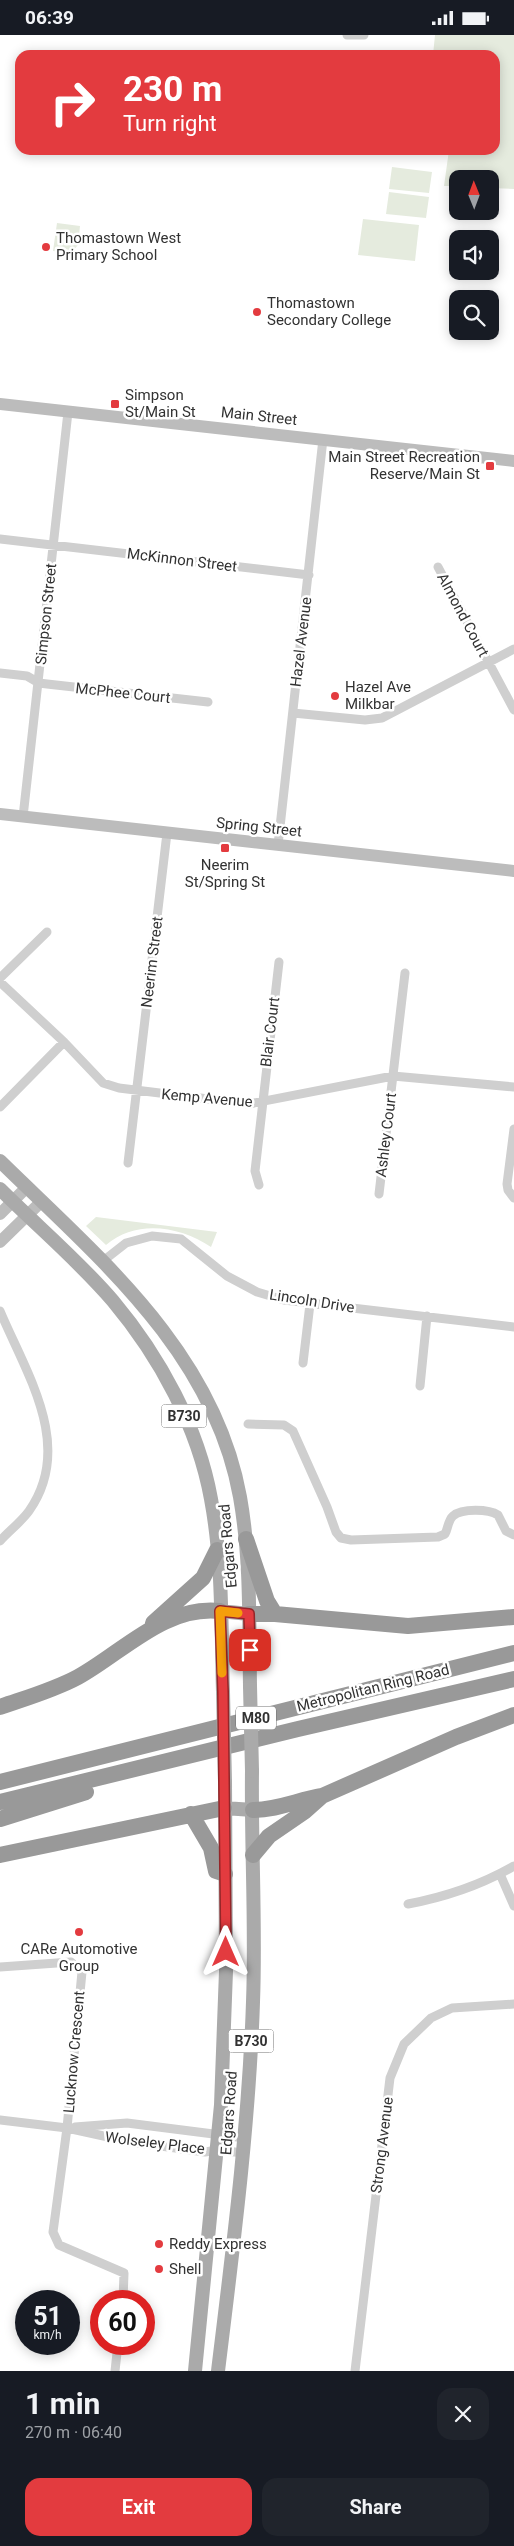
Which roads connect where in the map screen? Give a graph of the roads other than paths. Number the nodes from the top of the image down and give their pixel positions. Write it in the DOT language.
graph roads {
  1 [pos="346,35"];
  2 [pos="364,35"];
  3 [pos="0,404"];
  4 [pos="68,412"];
  5 [pos="323,439"];
  6 [pos="514,461"];
  7 [pos="0,539"];
  8 [pos="54,544"];
  9 [pos="438,567"];
  10 [pos="309,575"];
  11 [pos="514,649"];
  12 [pos="488,663"];
  13 [pos="0,673"];
  14 [pos="39,683"];
  15 [pos="208,702"];
  16 [pos="514,710"];
  17 [pos="293,713"];
  18 [pos="0,814"];
  19 [pos="23,817"];
  20 [pos="167,833"];
  21 [pos="278,845"];
  22 [pos="514,871"];
  23 [pos="47,932"];
  24 [pos="279,962"];
  25 [pos="405,973"];
  26 [pos="0,978"];
  27 [pos="0,982"];
  28 [pos="64,1042"];
  29 [pos="393,1076"];
  30 [pos="514,1087"];
  31 [pos="136,1091"];
  32 [pos="262,1103"];
  33 [pos="0,1107"];
  34 [pos="514,1129"];
  35 [pos="0,1161"];
  36 [pos="128,1163"];
  37 [pos="259,1185"];
  38 [pos="27,1187"];
  39 [pos="0,1189"];
  40 [pos="379,1194"];
  41 [pos="514,1198"];
  42 [pos="12,1201"];
  43 [pos="42,1201"];
  44 [pos="0,1214"];
  45 [pos="27,1215"];
  46 [pos="0,1242"];
  47 [pos="103,1261"];
  48 [pos="310,1304"];
  49 [pos="0,1311"];
  50 [pos="427,1316"];
  51 [pos="514,1327"];
  52 [pos="303,1363"];
  53 [pos="420,1386"];
  54 [pos="248,1424"];
  55 [pos="514,1535"];
  56 [pos="246,1539"];
  57 [pos="0,1541"];
  58 [pos="217,1550"];
  59 [pos="220,1611"];
  60 [pos="249,1614"];
  61 [pos="275,1614"];
  62 [pos="514,1617"];
  63 [pos="139,1636"];
  64 [pos="514,1653"];
  65 [pos="514,1679"];
  66 [pos="0,1707"];
  67 [pos="514,1715"];
  68 [pos="167,1761"];
  69 [pos="0,1780"];
  70 [pos="322,1796"];
  71 [pos="0,1802"];
  72 [pos="224,1808"];
  73 [pos="253,1810"];
  74 [pos="191,1814"];
  75 [pos="0,1819"];
  76 [pos="0,1855"];
  77 [pos="253,1855"];
  78 [pos="514,1866"];
  79 [pos="225,1874"];
  80 [pos="500,1874"];
  81 [pos="408,1905"];
  82 [pos="514,1906"];
  83 [pos="0,1967"];
  84 [pos="514,2004"];
  85 [pos="0,2121"];
  86 [pos="67,2128"];
  87 [pos="219,2133"];
  88 [pos="245,2138"];
  89 [pos="218,2150"];
  90 [pos="243,2153"];
  91 [pos="123,2290"];
  92 [pos="117,2355"];
  93 [pos="115,2371"];
  94 [pos="195,2371"];
  95 [pos="218,2371"];
  96 [pos="355,2371"];
  1 -- 2 [label="street"];
  3 -- 4 [label="street, Main Street"];
  4 -- 5 [label="street, Main Street"];
  4 -- 8 [label="street, Simpson Street"];
  5 -- 6 [label="street, Main Street"];
  5 -- 10 [label="street, Hazel Avenue"];
  7 -- 8 [label="street, McKinnon Street"];
  8 -- 10 [label="street, McKinnon Street"];
  8 -- 14 [label="street, Simpson Street"];
  9 -- 12 [label="street, Almond Court"];
  10 -- 17 [label="street, Hazel Avenue"];
  11 -- 12 [label="street"];
  12 -- 16 [label="street, Almond Court"];
  12 -- 17 [label="street"];
  13 -- 14 [label="street, McPhee Court"];
  14 -- 15 [label="street, McPhee Court"];
  14 -- 19 [label="street, Simpson Street"];
  17 -- 21 [label="street, Hazel Avenue"];
  18 -- 19 [label="street, Spring Street"];
  19 -- 20 [label="street, Spring Street"];
  20 -- 21 [label="street, Spring Street"];
  20 -- 31 [label="street, Neerim Street"];
  21 -- 22 [label="street, Spring Street"];
  23 -- 26 [label="street"];
  24 -- 32 [label="street, Blair Court"];
  25 -- 29 [label="street, Ashley Court"];
  27 -- 28 [label="street, Kemp Avenue"];
  28 -- 31 [label="street, Kemp Avenue"];
  28 -- 33 [label="street"];
  29 -- 30 [label="street, Kemp Avenue"];
  29 -- 32 [label="street, Kemp Avenue"];
  29 -- 40 [label="street, Ashley Court"];
  31 -- 32 [label="street, Kemp Avenue"];
  31 -- 36 [label="street, Neerim Street"];
  32 -- 37 [label="street, Blair Court"];
  34 -- 41 [label="street"];
  35 -- 38 [label="main road, Edgars Road / B730"];
  38 -- 42 [label="street"];
  38 -- 43 [label="main road, Edgars Road / B730"];
  39 -- 42 [label="main road, Edgars Road / B730"];
  42 -- 44 [label="street"];
  42 -- 45 [label="main road, Edgars Road / B730"];
  43 -- 45 [label="street"];
  43 -- 47 [label="main road, Edgars Road / B730"];
  45 -- 46 [label="street"];
  45 -- 58 [label="main road, Edgars Road / B730"];
  47 -- 48 [label="street, Lincoln Drive"];
  47 -- 56 [label="main road, Edgars Road / B730"];
  48 -- 50 [label="street, Lincoln Drive"];
  48 -- 52 [label="street"];
  49 -- 57 [label="street"];
  50 -- 51 [label="street, Lincoln Drive"];
  50 -- 53 [label="street"];
  54 -- 55 [label="street"];
  56 -- 60 [label="main road, Edgars Road / B730"];
  56 -- 61 [label="highway"];
  58 -- 59 [label="main road, Edgars Road / B730"];
  58 -- 63 [label="highway"];
  59 -- 60 [label="main road"];
  59 -- 63 [label="highway"];
  59 -- 72 [label="main road, Edgars Road / B730, bridge"];
  60 -- 61 [label="highway"];
  60 -- 73 [label="main road, Edgars Road / B730, bridge"];
  61 -- 62 [label="highway"];
  63 -- 66 [label="highway"];
  64 -- 69 [label="highway, Metropolitan Ring Road / M80"];
  65 -- 68 [label="highway, Metropolitan Ring Road / M80"];
  67 -- 70 [label="highway"];
  68 -- 71 [label="highway, Metropolitan Ring Road / M80"];
  68 -- 75 [label="highway"];
  70 -- 73 [label="highway"];
  70 -- 77 [label="highway"];
  72 -- 73 [label="main road"];
  72 -- 74 [label="highway"];
  72 -- 79 [label="main road, Edgars Road / B730"];
  73 -- 77 [label="main road, Edgars Road / B730"];
  74 -- 76 [label="highway"];
  74 -- 79 [label="highway"];
  77 -- 88 [label="main road, Edgars Road / B730"];
  78 -- 80 [label="street"];
  79 -- 87 [label="main road, Edgars Road / B730"];
  80 -- 81 [label="street"];
  80 -- 82 [label="street"];
  83 -- 86 [label="street, Lucknow Crescent"];
  84 -- 96 [label="street, Strong Avenue"];
  85 -- 86 [label="street, Wolseley Place"];
  86 -- 87 [label="street, Wolseley Place"];
  86 -- 89 [label="street, Wolseley Place"];
  86 -- 91 [label="street"];
  87 -- 88 [label="street, Wolseley Place"];
  87 -- 89 [label="main road, Edgars Road / B730"];
  88 -- 90 [label="main road, Edgars Road / B730"];
  89 -- 90 [label="street, Wolseley Place"];
  89 -- 94 [label="main road, Edgars Road / B730"];
  90 -- 95 [label="main road, Edgars Road / B730"];
  92 -- 93 [label="street"];
}
